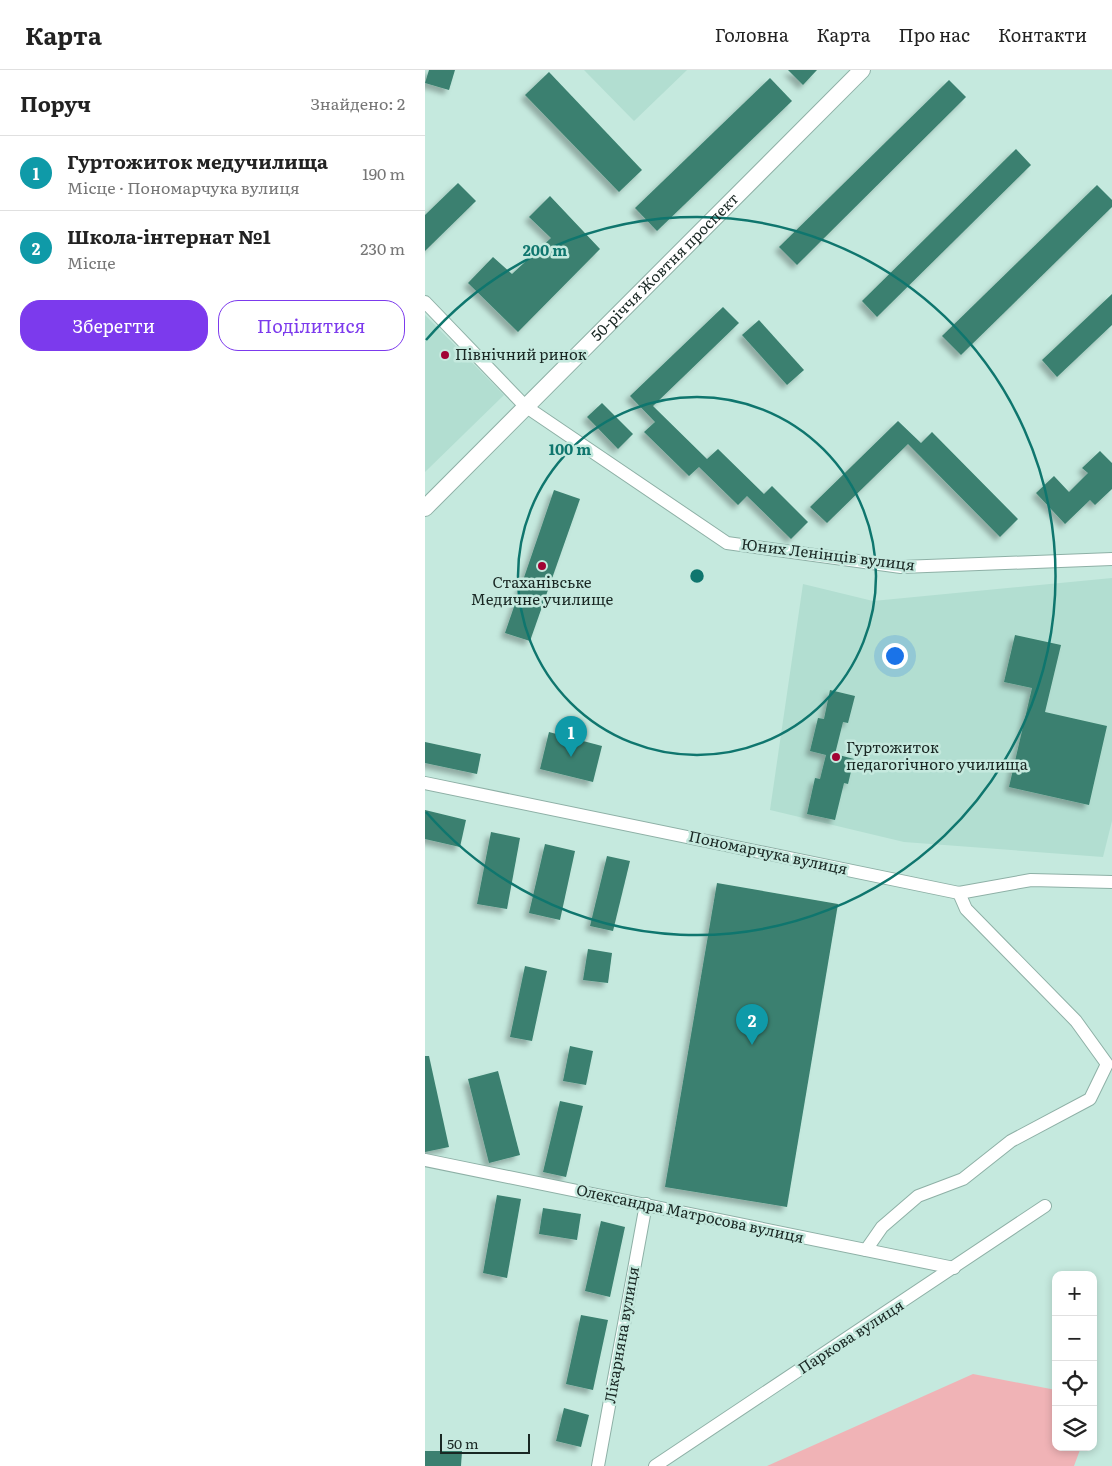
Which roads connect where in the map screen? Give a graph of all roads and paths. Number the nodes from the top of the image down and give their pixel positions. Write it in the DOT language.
graph roads {
  1 [pos="862,70"];
  2 [pos="425,302"];
  3 [pos="525,406"];
  4 [pos="425,508"];
  5 [pos="1112,559"];
  6 [pos="425,784"];
  7 [pos="1112,882"];
  8 [pos="959,893"];
  9 [pos="425,1160"];
  10 [pos="646,1204"];
  11 [pos="1045,1206"];
  12 [pos="865,1250"];
  13 [pos="954,1268"];
  14 [pos="598,1466"];
  15 [pos="655,1466"];
  1 -- 3 [label="street, 50-річчя Жовтня проспект"];
  2 -- 3 [label="street, Юних Ленінців вулиця"];
  3 -- 4 [label="street, 50-річчя Жовтня проспект"];
  3 -- 5 [label="street, Юних Ленінців вулиця"];
  6 -- 8 [label="street, Пономарчука вулиця"];
  7 -- 8 [label="street, Пономарчука вулиця"];
  8 -- 12 [label="street"];
  9 -- 10 [label="street, Олександра Матросова вулиця"];
  10 -- 12 [label="street, Олександра Матросова вулиця"];
  10 -- 14 [label="street, Лікарняна вулиця"];
  11 -- 13 [label="street, Паркова вулиця"];
  12 -- 13 [label="street, Олександра Матросова вулиця"];
  13 -- 15 [label="street, Паркова вулиця"];
}
